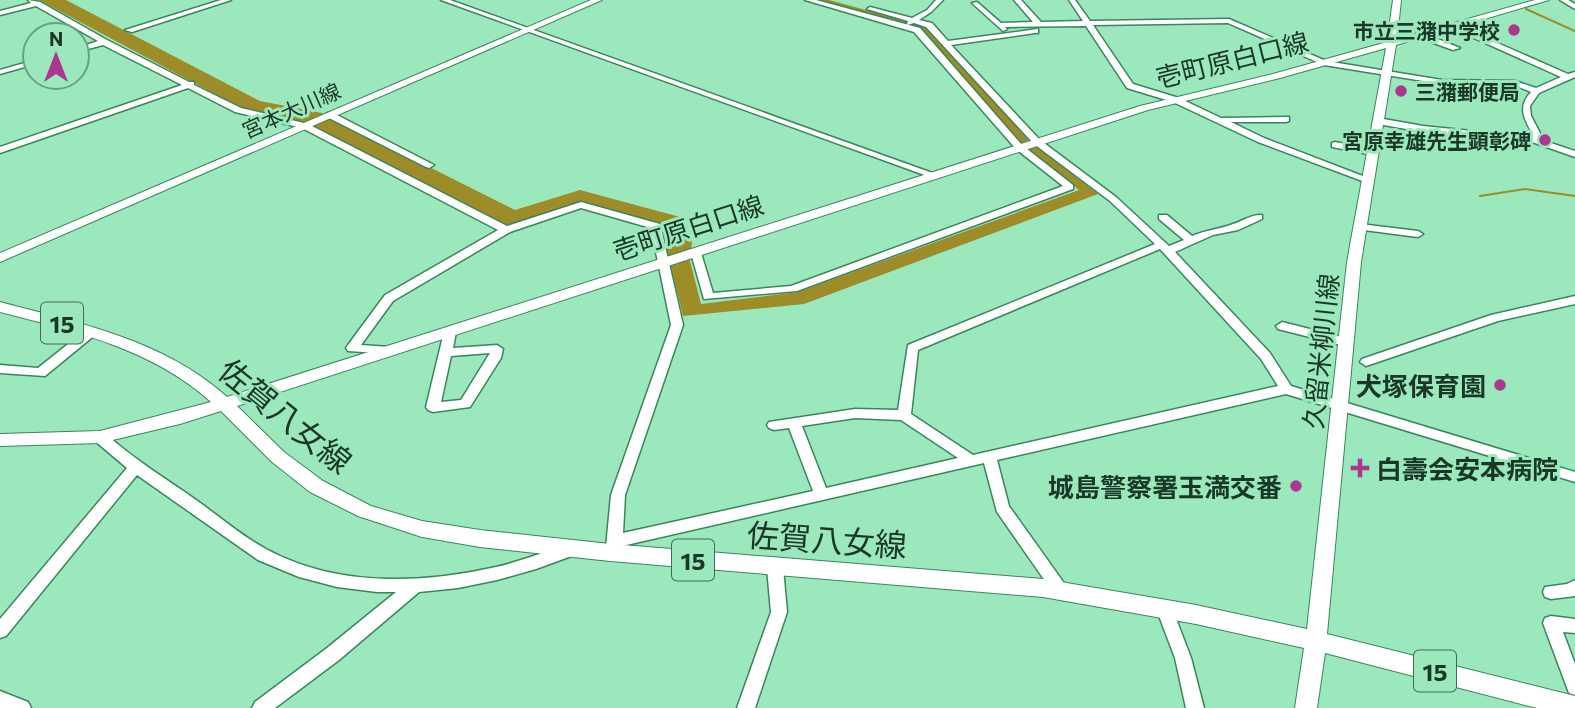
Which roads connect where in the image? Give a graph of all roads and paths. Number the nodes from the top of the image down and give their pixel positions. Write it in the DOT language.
graph roads {
  1 [pos="228,0"];
  2 [pos="444,0"];
  3 [pos="598,0"];
  4 [pos="808,0"];
  5 [pos="837,0"];
  6 [pos="940,0"];
  7 [pos="1017,0"];
  8 [pos="1072,0"];
  9 [pos="1397,0"];
  10 [pos="1545,0"];
  11 [pos="1563,0"];
  12 [pos="34,2"];
  13 [pos="975,3"];
  14 [pos="1575,7"];
  15 [pos="0,13"];
  16 [pos="914,20"];
  17 [pos="1038,23"];
  18 [pos="999,25"];
  19 [pos="1089,26"];
  20 [pos="1451,26"];
  21 [pos="903,27"];
  22 [pos="129,30"];
  23 [pos="526,30"];
  24 [pos="1009,34"];
  25 [pos="1416,36"];
  26 [pos="1392,37"];
  27 [pos="104,42"];
  28 [pos="949,43"];
  29 [pos="91,46"];
  30 [pos="1456,48"];
  31 [pos="1324,62"];
  32 [pos="21,66"];
  33 [pos="0,72"];
  34 [pos="1388,72"];
  35 [pos="1571,75"];
  36 [pos="191,84"];
  37 [pos="1536,91"];
  38 [pos="1176,100"];
  39 [pos="329,116"];
  40 [pos="1286,119"];
  41 [pos="1218,120"];
  42 [pos="1378,121"];
  43 [pos="307,126"];
  44 [pos="1534,140"];
  45 [pos="1028,145"];
  46 [pos="1335,145"];
  47 [pos="0,150"];
  48 [pos="1373,152"];
  49 [pos="1575,155"];
  50 [pos="429,165"];
  51 [pos="933,175"];
  52 [pos="1368,180"];
  53 [pos="1163,217"];
  54 [pos="1258,217"];
  55 [pos="1360,227"];
  56 [pos="506,230"];
  57 [pos="1418,234"];
  58 [pos="1192,241"];
  59 [pos="1165,248"];
  60 [pos="693,253"];
  61 [pos="0,258"];
  62 [pos="666,262"];
  63 [pos="1575,300"];
  64 [pos="0,307"];
  65 [pos="1282,327"];
  66 [pos="91,332"];
  67 [pos="450,332"];
  68 [pos="1345,342"];
  69 [pos="390,351"];
  70 [pos="446,352"];
  71 [pos="1367,362"];
  72 [pos="0,369"];
  73 [pos="1286,389"];
  74 [pos="1339,403"];
  75 [pos="224,405"];
  76 [pos="904,416"];
  77 [pos="794,423"];
  78 [pos="774,425"];
  79 [pos="100,437"];
  80 [pos="0,440"];
  81 [pos="989,456"];
  82 [pos="971,460"];
  83 [pos="135,468"];
  84 [pos="1575,477"];
  85 [pos="821,494"];
  86 [pos="614,547"];
  87 [pos="573,548"];
  88 [pos="775,568"];
  89 [pos="416,585"];
  90 [pos="1575,587"];
  91 [pos="1551,592"];
  92 [pos="1063,593"];
  93 [pos="1164,608"];
  94 [pos="1575,626"];
  95 [pos="0,631"];
  96 [pos="1316,641"];
  97 [pos="1572,677"];
  98 [pos="0,699"];
  99 [pos="1562,706"];
  100 [pos="22,708"];
  101 [pos="261,708"];
  102 [pos="746,708"];
  103 [pos="1195,708"];
  104 [pos="1306,708"];
  1 -- 22 [label="street"];
  2 -- 23 [label="street"];
  3 -- 23 [label="main road, 宮本大川線"];
  4 -- 21 [label="street"];
  5 -- 16 [label="street"];
  6 -- 16 [label="street"];
  7 -- 17 [label="street"];
  8 -- 19 [label="street"];
  9 -- 26 [label="main road, 久留米柳川線"];
  10 -- 20 [label="main road, 壱町原白口線"];
  11 -- 14 [label="street"];
  12 -- 15 [label="street"];
  12 -- 27 [label="street"];
  13 -- 18 [label="street"];
  16 -- 21 [label="street"];
  16 -- 28 [label="street"];
  17 -- 18 [label="street"];
  17 -- 19 [label="street"];
  18 -- 24 [label="street"];
  19 -- 24 [label="street"];
  19 -- 31 [label="street"];
  19 -- 38 [label="street"];
  20 -- 25 [label="main road, 壱町原白口線"];
  20 -- 35 [label="street"];
  21 -- 45 [label="street"];
  23 -- 39 [label="main road, 宮本大川線"];
  23 -- 51 [label="street"];
  24 -- 28 [label="street"];
  25 -- 26 [label="main road, 壱町原白口線"];
  25 -- 30 [label="street"];
  26 -- 31 [label="main road, 壱町原白口線"];
  26 -- 34 [label="main road, 久留米柳川線"];
  27 -- 29 [label="street"];
  27 -- 36 [label="street"];
  28 -- 45 [label="street"];
  31 -- 34 [label="street"];
  31 -- 38 [label="main road, 壱町原白口線"];
  32 -- 33 [label="street"];
  34 -- 37 [label="street"];
  34 -- 42 [label="main road, 久留米柳川線"];
  35 -- 37 [label="street"];
  36 -- 43 [label="street"];
  36 -- 47 [label="street"];
  37 -- 44 [label="street"];
  38 -- 41 [label="street"];
  38 -- 45 [label="main road, 壱町原白口線"];
  39 -- 43 [label="main road, 宮本大川線"];
  39 -- 50 [label="street"];
  40 -- 41 [label="street"];
  41 -- 52 [label="street"];
  42 -- 44 [label="street"];
  42 -- 48 [label="main road, 久留米柳川線"];
  43 -- 56 [label="street"];
  43 -- 61 [label="main road, 宮本大川線"];
  44 -- 49 [label="street"];
  45 -- 51 [label="main road, 壱町原白口線"];
  45 -- 59 [label="street"];
  45 -- 60 [label="street"];
  46 -- 48 [label="street"];
  48 -- 52 [label="main road, 久留米柳川線"];
  51 -- 60 [label="main road, 壱町原白口線"];
  52 -- 55 [label="main road, 久留米柳川線"];
  53 -- 58 [label="street"];
  54 -- 58 [label="street"];
  55 -- 57 [label="street"];
  55 -- 68 [label="main road, 久留米柳川線"];
  56 -- 62 [label="street"];
  56 -- 69 [label="street"];
  58 -- 59 [label="street"];
  59 -- 73 [label="street"];
  59 -- 76 [label="street"];
  60 -- 62 [label="main road, 壱町原白口線"];
  62 -- 67 [label="main road, 壱町原白口線"];
  62 -- 86 [label="street"];
  63 -- 71 [label="street"];
  64 -- 66 [label="main road, 佐賀八女線 / 15"];
  65 -- 68 [label="street"];
  66 -- 72 [label="street"];
  66 -- 75 [label="main road, 佐賀八女線 / 15"];
  67 -- 69 [label="main road, 壱町原白口線"];
  67 -- 70 [label="street"];
  68 -- 74 [label="main road, 久留米柳川線"];
  69 -- 75 [label="main road, 壱町原白口線"];
  70 -- 70 [label="street"];
  73 -- 74 [label="street"];
  73 -- 81 [label="street"];
  74 -- 84 [label="street"];
  74 -- 96 [label="main road, 久留米柳川線"];
  75 -- 79 [label="main road, 壱町原白口線"];
  75 -- 87 [label="main road, 佐賀八女線 / 15"];
  76 -- 77 [label="street"];
  76 -- 82 [label="street"];
  77 -- 78 [label="street"];
  77 -- 85 [label="street"];
  79 -- 80 [label="main road, 壱町原白口線"];
  79 -- 83 [label="street"];
  81 -- 82 [label="street"];
  81 -- 92 [label="street"];
  82 -- 85 [label="street"];
  83 -- 89 [label="street"];
  83 -- 95 [label="street"];
  85 -- 86 [label="street"];
  86 -- 87 [label="main road, 佐賀八女線 / 15"];
  86 -- 88 [label="main road, 佐賀八女線 / 15"];
  87 -- 89 [label="street"];
  88 -- 92 [label="main road, 佐賀八女線 / 15"];
  88 -- 102 [label="street"];
  89 -- 101 [label="street"];
  90 -- 91 [label="street"];
  92 -- 93 [label="main road, 佐賀八女線 / 15"];
  93 -- 96 [label="main road, 佐賀八女線 / 15"];
  93 -- 103 [label="street"];
  94 -- 97 [label="street"];
  96 -- 99 [label="main road, 佐賀八女線 / 15"];
  96 -- 104 [label="main road, 久留米柳川線"];
  98 -- 100 [label="street"];
}
